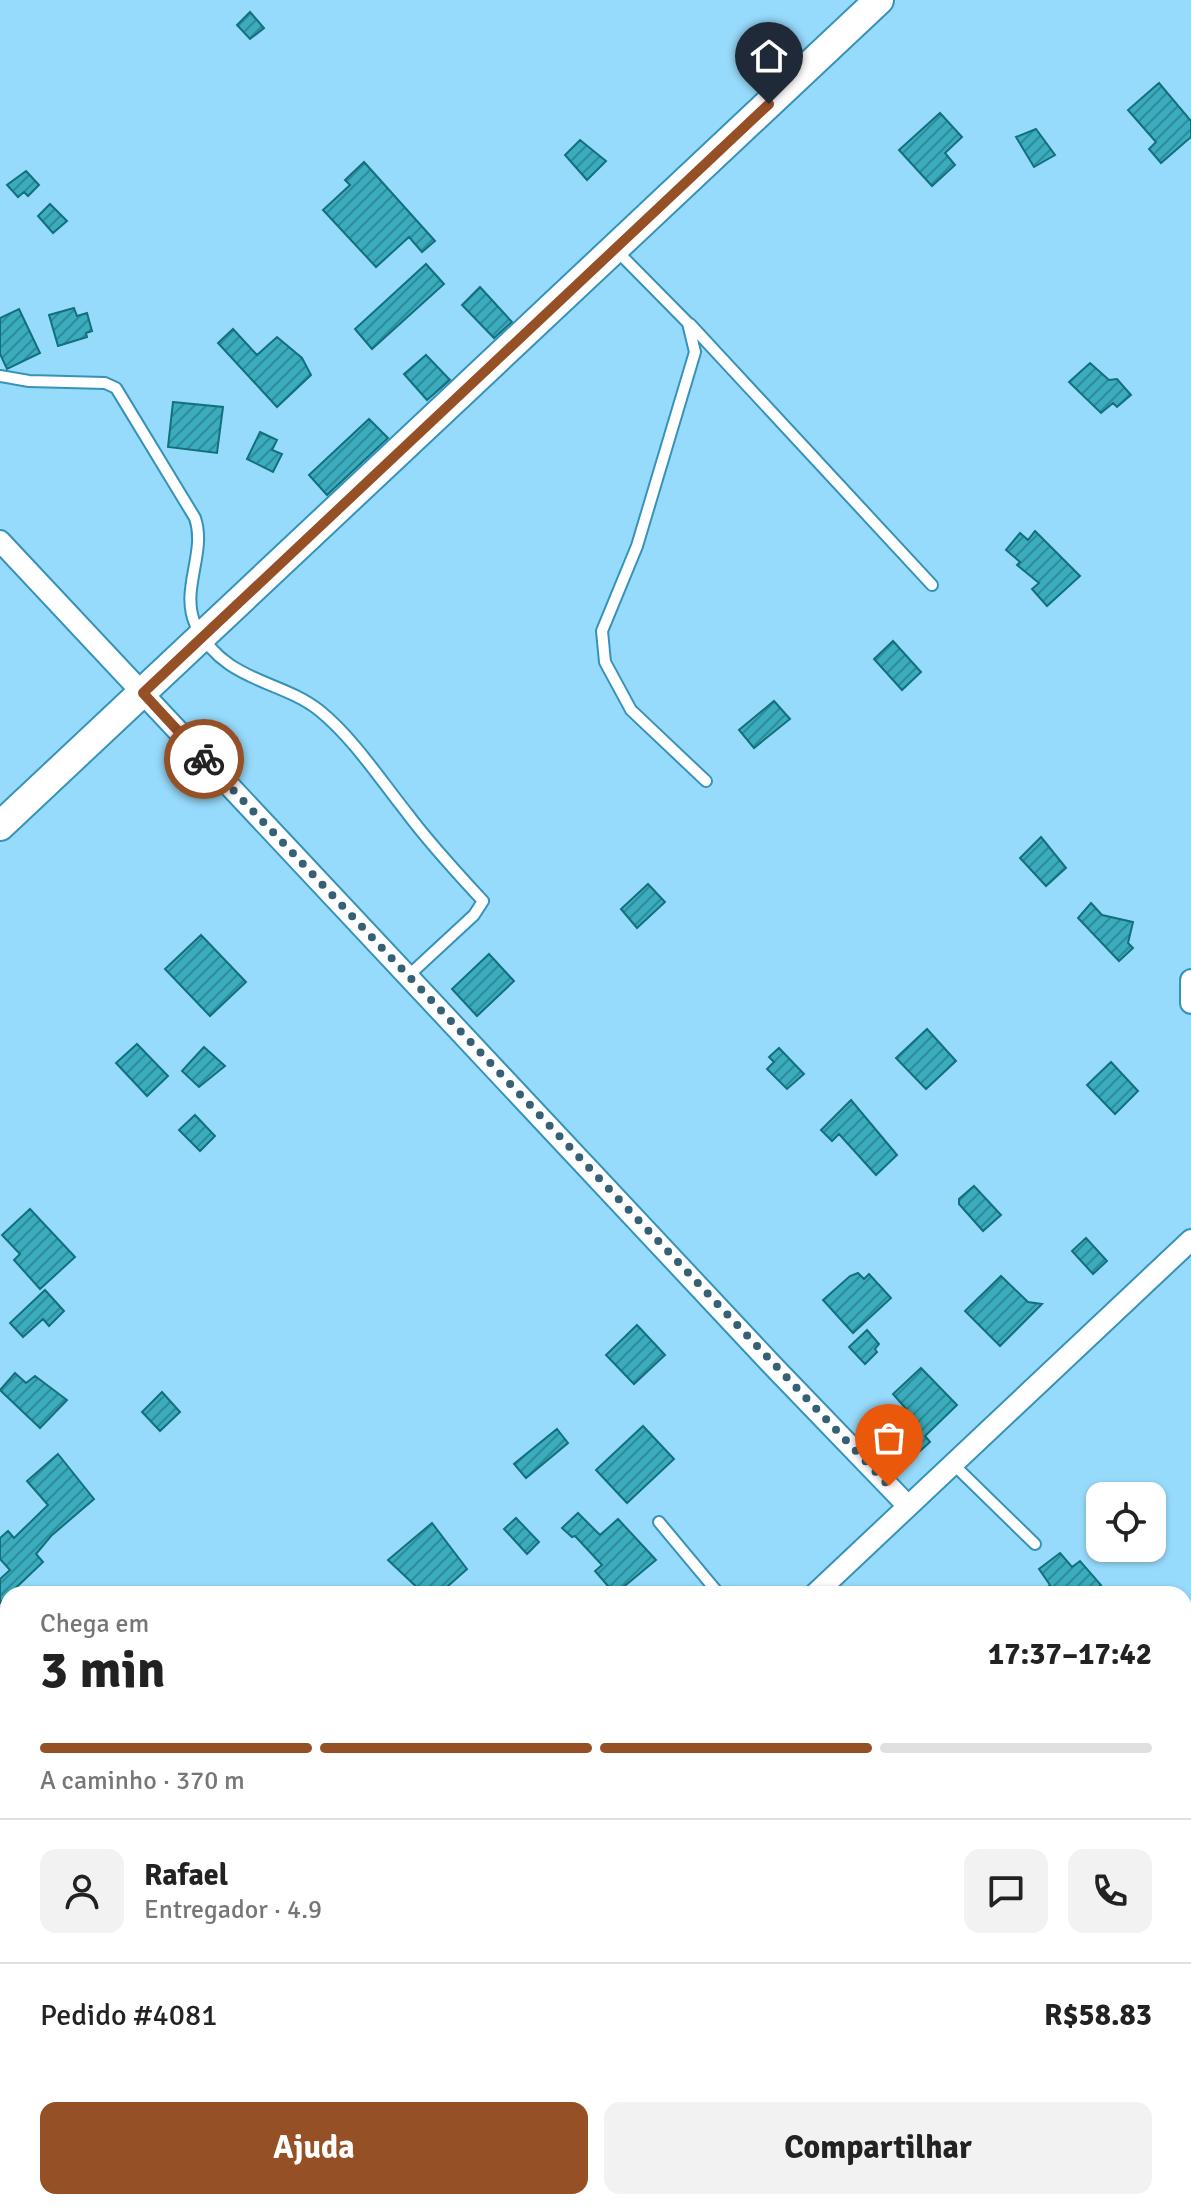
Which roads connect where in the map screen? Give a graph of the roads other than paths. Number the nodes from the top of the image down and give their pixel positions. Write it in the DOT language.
graph roads {
  1 [pos="879,0"];
  2 [pos="614,249"];
  3 [pos="688,323"];
  4 [pos="0,376"];
  5 [pos="0,541"];
  6 [pos="932,585"];
  7 [pos="203,637"];
  8 [pos="143,693"];
  9 [pos="706,781"];
  10 [pos="0,826"];
  11 [pos="407,977"];
  12 [pos="1191,980"];
  13 [pos="1191,1003"];
  14 [pos="1191,1240"];
  15 [pos="953,1464"];
  16 [pos="908,1506"];
  17 [pos="659,1522"];
  18 [pos="1035,1544"];
  19 [pos="712,1586"];
  20 [pos="823,1586"];
  1 -- 2 [label="street"];
  2 -- 3 [label="lane"];
  2 -- 7 [label="street"];
  3 -- 6 [label="lane"];
  3 -- 9 [label="lane"];
  4 -- 7 [label="lane"];
  5 -- 8 [label="street"];
  7 -- 8 [label="street"];
  7 -- 11 [label="lane"];
  8 -- 10 [label="street"];
  8 -- 11 [label="street"];
  11 -- 16 [label="street"];
  12 -- 13 [label="street"];
  14 -- 15 [label="street"];
  15 -- 16 [label="street"];
  15 -- 18 [label="lane"];
  16 -- 20 [label="street"];
  17 -- 19 [label="lane"];
}
